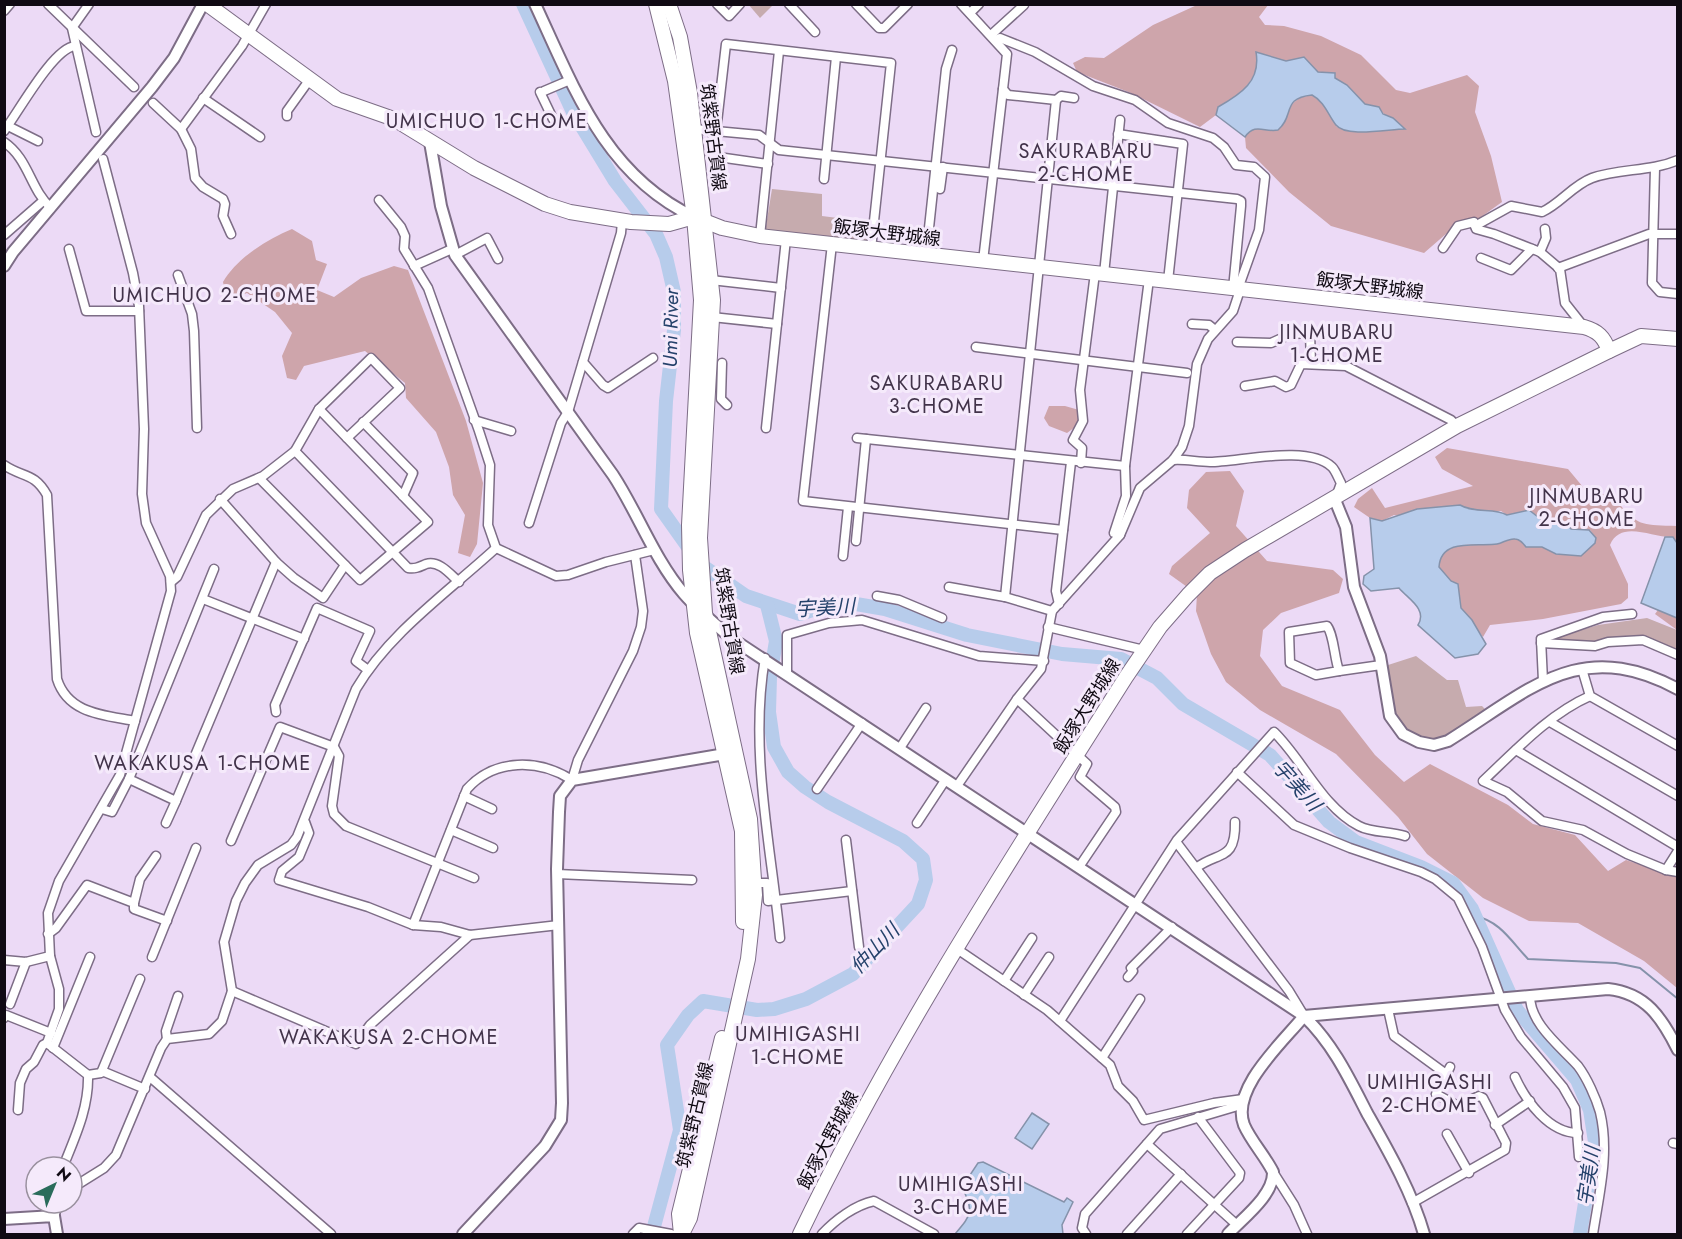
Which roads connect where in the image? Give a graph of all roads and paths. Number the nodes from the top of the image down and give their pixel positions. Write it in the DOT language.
graph roads {
  1 [pos="10,4"];
  2 [pos="48,4"];
  3 [pos="89,4"];
  4 [pos="205,4"];
  5 [pos="266,4"];
  6 [pos="535,4"];
  7 [pos="656,4"];
  8 [pos="669,4"];
  9 [pos="717,4"];
  10 [pos="740,4"];
  11 [pos="789,4"];
  12 [pos="856,4"];
  13 [pos="892,4"];
  14 [pos="908,4"];
  15 [pos="961,4"];
  16 [pos="979,4"];
  17 [pos="1024,6"];
  18 [pos="4,11"];
  19 [pos="899,13"];
  20 [pos="969,14"];
  21 [pos="72,28"];
  22 [pos="815,32"];
  23 [pos="247,34"];
  24 [pos="993,38"];
  25 [pos="75,46"];
  26 [pos="952,50"];
  27 [pos="779,51"];
  28 [pos="836,57"];
  29 [pos="310,79"];
  30 [pos="568,81"];
  31 [pos="134,87"];
  32 [pos="1003,88"];
  33 [pos="203,98"];
  34 [pos="1074,98"];
  35 [pos="1056,100"];
  36 [pos="153,103"];
  37 [pos="287,116"];
  38 [pos="553,119"];
  39 [pos="1120,120"];
  40 [pos="6,128"];
  41 [pos="182,129"];
  42 [pos="694,129"];
  43 [pos="715,131"];
  44 [pos="96,132"];
  45 [pos="1118,135"];
  46 [pos="261,137"];
  47 [pos="38,141"];
  48 [pos="4,142"];
  49 [pos="430,142"];
  50 [pos="770,144"];
  51 [pos="826,154"];
  52 [pos="103,159"];
  53 [pos="881,159"];
  54 [pos="1677,160"];
  55 [pos="768,164"];
  56 [pos="939,167"];
  57 [pos="1655,168"];
  58 [pos="993,172"];
  59 [pos="824,179"];
  60 [pos="1048,179"];
  61 [pos="1113,186"];
  62 [pos="940,189"];
  63 [pos="1178,194"];
  64 [pos="379,200"];
  65 [pos="47,204"];
  66 [pos="699,218"];
  67 [pos="627,222"];
  68 [pos="1475,226"];
  69 [pos="1545,229"];
  70 [pos="1653,233"];
  71 [pos="231,234"];
  72 [pos="1677,234"];
  73 [pos="4,235"];
  74 [pos="760,236"];
  75 [pos="786,239"];
  76 [pos="832,244"];
  77 [pos="1443,248"];
  78 [pos="69,249"];
  79 [pos="871,249"];
  80 [pos="1536,250"];
  81 [pos="453,252"];
  82 [pos="926,256"];
  83 [pos="1481,258"];
  84 [pos="498,259"];
  85 [pos="983,261"];
  86 [pos="4,266"];
  87 [pos="414,266"];
  88 [pos="1038,267"];
  89 [pos="1558,268"];
  90 [pos="1099,274"];
  91 [pos="178,275"];
  92 [pos="1149,279"];
  93 [pos="711,280"];
  94 [pos="1168,281"];
  95 [pos="781,288"];
  96 [pos="1237,289"];
  97 [pos="1677,294"];
  98 [pos="139,311"];
  99 [pos="712,317"];
  100 [pos="777,324"];
  101 [pos="1192,324"];
  102 [pos="1584,327"];
  103 [pos="1215,330"];
  104 [pos="1675,341"];
  105 [pos="1237,342"];
  106 [pos="976,347"];
  107 [pos="1609,351"];
  108 [pos="1029,354"];
  109 [pos="653,358"];
  110 [pos="1083,361"];
  111 [pos="583,362"];
  112 [pos="1311,363"];
  113 [pos="718,366"];
  114 [pos="1138,367"];
  115 [pos="1187,373"];
  116 [pos="1245,386"];
  117 [pos="727,405"];
  118 [pos="319,409"];
  119 [pos="568,412"];
  120 [pos="474,420"];
  121 [pos="363,422"];
  122 [pos="1457,426"];
  123 [pos="197,428"];
  124 [pos="766,428"];
  125 [pos="511,431"];
  126 [pos="347,438"];
  127 [pos="295,451"];
  128 [pos="1018,457"];
  129 [pos="1173,460"];
  130 [pos="1071,462"];
  131 [pos="1081,463"];
  132 [pos="4,465"];
  133 [pos="1125,466"];
  134 [pos="259,478"];
  135 [pos="403,496"];
  136 [pos="220,499"];
  137 [pos="1335,500"];
  138 [pos="848,507"];
  139 [pos="859,508"];
  140 [pos="529,523"];
  141 [pos="1011,525"];
  142 [pos="1063,530"];
  143 [pos="1120,535"];
  144 [pos="856,541"];
  145 [pos="496,548"];
  146 [pos="654,550"];
  147 [pos="394,554"];
  148 [pos="635,555"];
  149 [pos="843,556"];
  150 [pos="276,562"];
  151 [pos="345,565"];
  152 [pos="214,568"];
  153 [pos="171,582"];
  154 [pos="459,582"];
  155 [pos="949,587"];
  156 [pos="877,596"];
  157 [pos="1005,597"];
  158 [pos="203,599"];
  159 [pos="693,602"];
  160 [pos="1059,604"];
  161 [pos="1052,611"];
  162 [pos="705,613"];
  163 [pos="1632,614"];
  164 [pos="942,618"];
  165 [pos="253,620"];
  166 [pos="1047,629"];
  167 [pos="304,639"];
  168 [pos="1541,643"];
  169 [pos="1142,653"];
  170 [pos="1677,655"];
  171 [pos="765,658"];
  172 [pos="1045,660"];
  173 [pos="1381,665"];
  174 [pos="1582,669"];
  175 [pos="368,670"];
  176 [pos="1339,670"];
  177 [pos="786,672"];
  178 [pos="1543,681"];
  179 [pos="1677,689"];
  180 [pos="1590,696"];
  181 [pos="1017,699"];
  182 [pos="926,708"];
  183 [pos="276,712"];
  184 [pos="135,721"];
  185 [pos="1550,722"];
  186 [pos="862,723"];
  187 [pos="1677,746"];
  188 [pos="334,747"];
  189 [pos="900,748"];
  190 [pos="1516,750"];
  191 [pos="731,753"];
  192 [pos="1077,754"];
  193 [pos="1238,772"];
  194 [pos="129,778"];
  195 [pos="946,779"];
  196 [pos="572,780"];
  197 [pos="957,786"];
  198 [pos="817,789"];
  199 [pos="464,796"];
  200 [pos="1677,796"];
  201 [pos="176,801"];
  202 [pos="102,809"];
  203 [pos="492,809"];
  204 [pos="166,822"];
  205 [pos="305,822"];
  206 [pos="1235,822"];
  207 [pos="917,823"];
  208 [pos="451,830"];
  209 [pos="1028,834"];
  210 [pos="1405,836"];
  211 [pos="846,840"];
  212 [pos="231,841"];
  213 [pos="1177,843"];
  214 [pos="494,848"];
  215 [pos="196,849"];
  216 [pos="1677,849"];
  217 [pos="156,856"];
  218 [pos="437,863"];
  219 [pos="1079,867"];
  220 [pos="1196,868"];
  221 [pos="1666,870"];
  222 [pos="1677,872"];
  223 [pos="557,874"];
  224 [pos="474,878"];
  225 [pos="692,880"];
  226 [pos="754,883"];
  227 [pos="852,891"];
  228 [pos="777,900"];
  229 [pos="134,903"];
  230 [pos="1137,904"];
  231 [pos="167,921"];
  232 [pos="412,925"];
  233 [pos="559,925"];
  234 [pos="1172,927"];
  235 [pos="48,934"];
  236 [pos="470,935"];
  237 [pos="780,938"];
  238 [pos="1032,938"];
  239 [pos="859,947"];
  240 [pos="957,949"];
  241 [pos="50,956"];
  242 [pos="90,957"];
  243 [pos="152,957"];
  244 [pos="1049,957"];
  245 [pos="4,960"];
  246 [pos="26,962"];
  247 [pos="1128,977"];
  248 [pos="140,979"];
  249 [pos="1004,981"];
  250 [pos="232,991"];
  251 [pos="1024,995"];
  252 [pos="178,996"];
  253 [pos="1528,996"];
  254 [pos="736,997"];
  255 [pos="1501,998"];
  256 [pos="1140,999"];
  257 [pos="10,1004"];
  258 [pos="1388,1009"];
  259 [pos="1304,1016"];
  260 [pos="4,1018"];
  261 [pos="1060,1021"];
  262 [pos="51,1033"];
  263 [pos="167,1039"];
  264 [pos="50,1046"];
  265 [pos="1677,1050"];
  266 [pos="1102,1058"];
  267 [pos="102,1071"];
  268 [pos="88,1075"];
  269 [pos="150,1077"];
  270 [pos="1515,1077"];
  271 [pos="145,1089"];
  272 [pos="1530,1101"];
  273 [pos="1242,1102"];
  274 [pos="18,1110"];
  275 [pos="1198,1117"];
  276 [pos="1495,1125"];
  277 [pos="1578,1133"];
  278 [pos="1447,1134"];
  279 [pos="1147,1144"];
  280 [pos="68,1155"];
  281 [pos="1579,1157"];
  282 [pos="1273,1172"];
  283 [pos="1469,1173"];
  284 [pos="1181,1174"];
  285 [pos="84,1180"];
  286 [pos="1412,1203"];
  287 [pos="1215,1204"];
  288 [pos="54,1216"];
  289 [pos="4,1219"];
  290 [pos="1237,1224"];
  291 [pos="636,1231"];
  292 [pos="57,1234"];
  293 [pos="331,1234"];
  294 [pos="463,1234"];
  295 [pos="671,1234"];
  296 [pos="681,1234"];
  297 [pos="800,1234"];
  298 [pos="822,1234"];
  299 [pos="934,1234"];
  300 [pos="1086,1234"];
  301 [pos="1127,1234"];
  302 [pos="1187,1234"];
  303 [pos="1228,1234"];
  304 [pos="1307,1234"];
  305 [pos="1424,1234"];
  306 [pos="1593,1234"];
  1 -- 18 [label="street"];
  2 -- 21 [label="street"];
  3 -- 21 [label="street"];
  4 -- 23 [label="main road"];
  4 -- 65 [label="street"];
  5 -- 23 [label="street"];
  6 -- 30 [label="street"];
  7 -- 66 [label="main road, 筑紫野古賀線"];
  8 -- 42 [label="main road, 筑紫野古賀線"];
  9 -- 10 [label="street"];
  11 -- 22 [label="street"];
  12 -- 19 [label="street"];
  13 -- 19 [label="street"];
  14 -- 19 [label="street"];
  15 -- 20 [label="street"];
  16 -- 20 [label="street"];
  17 -- 24 [label="street"];
  20 -- 24 [label="street"];
  21 -- 25 [label="street"];
  21 -- 31 [label="street"];
  23 -- 29 [label="main road"];
  23 -- 33 [label="street"];
  24 -- 32 [label="street"];
  24 -- 96 [label="street"];
  25 -- 40 [label="street"];
  25 -- 44 [label="street"];
  26 -- 56 [label="street"];
  27 -- 28 [label="street"];
  27 -- 43 [label="street"];
  27 -- 50 [label="street"];
  28 -- 51 [label="street"];
  28 -- 53 [label="street"];
  29 -- 37 [label="street"];
  29 -- 49 [label="main road"];
  30 -- 38 [label="street"];
  30 -- 66 [label="street"];
  32 -- 35 [label="street"];
  32 -- 58 [label="street"];
  33 -- 41 [label="street"];
  33 -- 46 [label="street"];
  34 -- 35 [label="street"];
  35 -- 60 [label="street"];
  36 -- 41 [label="street"];
  39 -- 45 [label="street"];
  40 -- 47 [label="street"];
  41 -- 71 [label="street"];
  42 -- 43 [label="street"];
  42 -- 66 [label="main road, 筑紫野古賀線"];
  43 -- 50 [label="street"];
  43 -- 55 [label="street"];
  45 -- 61 [label="street"];
  45 -- 63 [label="street"];
  48 -- 65 [label="street"];
  49 -- 67 [label="main road"];
  49 -- 81 [label="street"];
  50 -- 51 [label="street"];
  50 -- 55 [label="street"];
  51 -- 53 [label="street"];
  51 -- 59 [label="street"];
  52 -- 98 [label="street"];
  53 -- 56 [label="street"];
  53 -- 79 [label="street"];
  54 -- 57 [label="street"];
  55 -- 74 [label="street"];
  56 -- 58 [label="street"];
  56 -- 62 [label="street"];
  56 -- 82 [label="street"];
  57 -- 68 [label="street"];
  57 -- 70 [label="street"];
  58 -- 60 [label="street"];
  58 -- 85 [label="street"];
  60 -- 61 [label="street"];
  60 -- 88 [label="street"];
  61 -- 63 [label="street"];
  61 -- 90 [label="street"];
  63 -- 94 [label="street"];
  63 -- 96 [label="street"];
  64 -- 87 [label="street"];
  65 -- 73 [label="street"];
  65 -- 86 [label="street"];
  66 -- 67 [label="main road"];
  66 -- 74 [label="main road, 飯塚大野城線"];
  66 -- 93 [label="main road, 筑紫野古賀線"];
  66 -- 159 [label="main road, 筑紫野古賀線"];
  67 -- 111 [label="street"];
  68 -- 77 [label="street"];
  68 -- 80 [label="street"];
  69 -- 80 [label="street"];
  70 -- 72 [label="street"];
  70 -- 89 [label="street"];
  70 -- 97 [label="street"];
  74 -- 75 [label="main road, 飯塚大野城線"];
  75 -- 76 [label="main road, 飯塚大野城線"];
  75 -- 95 [label="street"];
  76 -- 79 [label="main road, 飯塚大野城線"];
  76 -- 138 [label="street"];
  78 -- 98 [label="street"];
  79 -- 82 [label="main road, 飯塚大野城線"];
  80 -- 83 [label="street"];
  80 -- 89 [label="street"];
  81 -- 84 [label="street"];
  81 -- 87 [label="street"];
  81 -- 119 [label="street"];
  82 -- 85 [label="main road, 飯塚大野城線"];
  85 -- 88 [label="main road, 飯塚大野城線"];
  87 -- 120 [label="street"];
  88 -- 90 [label="main road, 飯塚大野城線"];
  88 -- 108 [label="street"];
  89 -- 102 [label="street"];
  90 -- 92 [label="main road, 飯塚大野城線"];
  90 -- 110 [label="street"];
  91 -- 123 [label="street"];
  92 -- 94 [label="main road, 飯塚大野城線"];
  92 -- 114 [label="street"];
  93 -- 95 [label="street"];
  93 -- 99 [label="main road, 筑紫野古賀線"];
  94 -- 96 [label="main road, 飯塚大野城線"];
  95 -- 100 [label="street"];
  96 -- 102 [label="main road, 飯塚大野城線"];
  96 -- 103 [label="street"];
  98 -- 153 [label="street"];
  99 -- 100 [label="street"];
  99 -- 113 [label="main road, 筑紫野古賀線"];
  100 -- 124 [label="street"];
  101 -- 103 [label="street"];
  102 -- 107 [label="main road"];
  103 -- 129 [label="street"];
  104 -- 107 [label="main road, 飯塚大野城線"];
  105 -- 112 [label="street"];
  106 -- 108 [label="street"];
  107 -- 122 [label="main road, 飯塚大野城線"];
  108 -- 110 [label="street"];
  108 -- 128 [label="street"];
  109 -- 111 [label="street"];
  110 -- 114 [label="street"];
  110 -- 131 [label="street"];
  111 -- 119 [label="street"];
  112 -- 116 [label="street"];
  112 -- 122 [label="street"];
  113 -- 117 [label="street"];
  113 -- 162 [label="main road, 筑紫野古賀線"];
  114 -- 115 [label="street"];
  114 -- 133 [label="street"];
  118 -- 121 [label="street"];
  118 -- 126 [label="street"];
  118 -- 127 [label="street"];
  119 -- 140 [label="street"];
  119 -- 146 [label="street"];
  120 -- 125 [label="street"];
  120 -- 145 [label="street"];
  121 -- 126 [label="street"];
  121 -- 135 [label="street"];
  122 -- 137 [label="main road, 飯塚大野城線"];
  126 -- 135 [label="street"];
  127 -- 134 [label="street"];
  127 -- 147 [label="street"];
  128 -- 130 [label="street"];
  128 -- 139 [label="street"];
  128 -- 141 [label="street"];
  129 -- 137 [label="street"];
  129 -- 143 [label="street"];
  130 -- 131 [label="street"];
  130 -- 142 [label="street"];
  131 -- 133 [label="street"];
  132 -- 184 [label="street"];
  133 -- 143 [label="street"];
  134 -- 136 [label="street"];
  134 -- 151 [label="street"];
  135 -- 147 [label="street"];
  136 -- 150 [label="street"];
  136 -- 153 [label="street"];
  137 -- 169 [label="main road, 飯塚大野城線"];
  137 -- 173 [label="street"];
  138 -- 139 [label="street"];
  138 -- 149 [label="street"];
  139 -- 141 [label="street"];
  139 -- 144 [label="street"];
  141 -- 142 [label="street"];
  141 -- 157 [label="street"];
  142 -- 160 [label="street"];
  143 -- 160 [label="street"];
  145 -- 148 [label="street"];
  145 -- 154 [label="street"];
  146 -- 148 [label="street"];
  146 -- 159 [label="street"];
  147 -- 151 [label="street"];
  147 -- 154 [label="street"];
  148 -- 196 [label="street"];
  150 -- 151 [label="street"];
  150 -- 165 [label="street"];
  152 -- 158 [label="street"];
  153 -- 184 [label="street"];
  154 -- 175 [label="street"];
  155 -- 157 [label="street"];
  156 -- 164 [label="street"];
  157 -- 161 [label="street"];
  158 -- 165 [label="street"];
  158 -- 194 [label="street"];
  159 -- 162 [label="street"];
  159 -- 191 [label="main road, 筑紫野古賀線"];
  160 -- 161 [label="street"];
  161 -- 166 [label="street"];
  162 -- 171 [label="street"];
  162 -- 191 [label="main road, 筑紫野古賀線"];
  163 -- 168 [label="street"];
  165 -- 167 [label="street"];
  165 -- 201 [label="street"];
  166 -- 169 [label="street"];
  166 -- 172 [label="street"];
  167 -- 175 [label="street"];
  167 -- 183 [label="street"];
  168 -- 170 [label="street"];
  168 -- 178 [label="street"];
  169 -- 192 [label="main road, 飯塚大野城線"];
  171 -- 177 [label="street"];
  171 -- 228 [label="street"];
  172 -- 177 [label="street"];
  172 -- 181 [label="street"];
  173 -- 176 [label="street"];
  173 -- 178 [label="street"];
  174 -- 178 [label="street"];
  174 -- 179 [label="street"];
  174 -- 180 [label="street"];
  175 -- 188 [label="street"];
  176 -- 176 [label="street"];
  177 -- 186 [label="street"];
  180 -- 185 [label="street"];
  180 -- 187 [label="street"];
  181 -- 192 [label="street"];
  181 -- 197 [label="street"];
  182 -- 189 [label="street"];
  184 -- 202 [label="street"];
  185 -- 190 [label="street"];
  185 -- 200 [label="street"];
  186 -- 189 [label="street"];
  186 -- 198 [label="street"];
  188 -- 205 [label="street"];
  188 -- 212 [label="street"];
  188 -- 218 [label="street"];
  189 -- 195 [label="street"];
  190 -- 216 [label="street"];
  190 -- 221 [label="street"];
  191 -- 196 [label="street"];
  191 -- 226 [label="main road, 筑紫野古賀線"];
  191 -- 254 [label="main road, 筑紫野古賀線"];
  192 -- 209 [label="main road, 飯塚大野城線"];
  192 -- 219 [label="street"];
  193 -- 210 [label="street"];
  193 -- 213 [label="street"];
  193 -- 255 [label="street"];
  194 -- 201 [label="street"];
  194 -- 202 [label="street"];
  195 -- 197 [label="street"];
  195 -- 207 [label="street"];
  196 -- 199 [label="street"];
  196 -- 223 [label="street"];
  197 -- 209 [label="street"];
  199 -- 203 [label="street"];
  199 -- 208 [label="street"];
  201 -- 204 [label="street"];
  202 -- 235 [label="street"];
  205 -- 232 [label="street"];
  205 -- 250 [label="street"];
  206 -- 220 [label="street"];
  208 -- 214 [label="street"];
  208 -- 218 [label="street"];
  209 -- 219 [label="street"];
  209 -- 240 [label="main road, 飯塚大野城線"];
  211 -- 227 [label="street"];
  213 -- 220 [label="street"];
  213 -- 230 [label="street"];
  215 -- 231 [label="street"];
  216 -- 221 [label="street"];
  217 -- 229 [label="street"];
  218 -- 224 [label="street"];
  218 -- 232 [label="street"];
  219 -- 230 [label="street"];
  220 -- 259 [label="street"];
  221 -- 222 [label="street"];
  223 -- 225 [label="street"];
  223 -- 233 [label="street"];
  226 -- 228 [label="street"];
  226 -- 254 [label="main road, 筑紫野古賀線"];
  227 -- 228 [label="street"];
  227 -- 239 [label="street"];
  228 -- 237 [label="street"];
  229 -- 231 [label="street"];
  229 -- 235 [label="street"];
  230 -- 234 [label="street"];
  230 -- 261 [label="street"];
  231 -- 243 [label="street"];
  232 -- 236 [label="street"];
  233 -- 236 [label="street"];
  233 -- 294 [label="street"];
  234 -- 247 [label="street"];
  234 -- 259 [label="street"];
  235 -- 241 [label="street"];
  236 -- 250 [label="street"];
  238 -- 249 [label="street"];
  240 -- 249 [label="street"];
  240 -- 297 [label="main road, 飯塚大野城線"];
  241 -- 246 [label="street"];
  241 -- 262 [label="street"];
  242 -- 264 [label="street"];
  244 -- 251 [label="street"];
  245 -- 246 [label="street"];
  246 -- 257 [label="street"];
  248 -- 267 [label="street"];
  249 -- 251 [label="street"];
  250 -- 263 [label="street"];
  251 -- 261 [label="street"];
  252 -- 263 [label="street"];
  253 -- 255 [label="street"];
  253 -- 265 [label="street"];
  253 -- 306 [label="street"];
  254 -- 296 [label="main road, 筑紫野古賀線"];
  255 -- 258 [label="street"];
  255 -- 277 [label="street"];
  256 -- 266 [label="street"];
  258 -- 259 [label="street"];
  258 -- 276 [label="street"];
  259 -- 273 [label="street"];
  259 -- 286 [label="street"];
  260 -- 262 [label="street"];
  261 -- 266 [label="street"];
  262 -- 264 [label="street"];
  263 -- 269 [label="street"];
  264 -- 268 [label="street"];
  264 -- 274 [label="street"];
  266 -- 273 [label="street"];
  267 -- 268 [label="street"];
  267 -- 271 [label="street"];
  268 -- 280 [label="street"];
  269 -- 271 [label="street"];
  269 -- 293 [label="street"];
  270 -- 272 [label="street"];
  271 -- 285 [label="street"];
  272 -- 276 [label="street"];
  272 -- 277 [label="street"];
  273 -- 275 [label="street"];
  273 -- 282 [label="street"];
  275 -- 279 [label="street"];
  275 -- 287 [label="street"];
  276 -- 283 [label="street"];
  277 -- 281 [label="street"];
  278 -- 283 [label="street"];
  279 -- 284 [label="street"];
  279 -- 300 [label="street"];
  282 -- 290 [label="street"];
  282 -- 304 [label="street"];
  283 -- 286 [label="street"];
  284 -- 287 [label="street"];
  284 -- 301 [label="street"];
  286 -- 305 [label="street"];
  287 -- 290 [label="street"];
  287 -- 302 [label="street"];
  288 -- 289 [label="street"];
  288 -- 292 [label="street"];
  290 -- 303 [label="street"];
  291 -- 295 [label="street"];
  298 -- 299 [label="street"];
}
